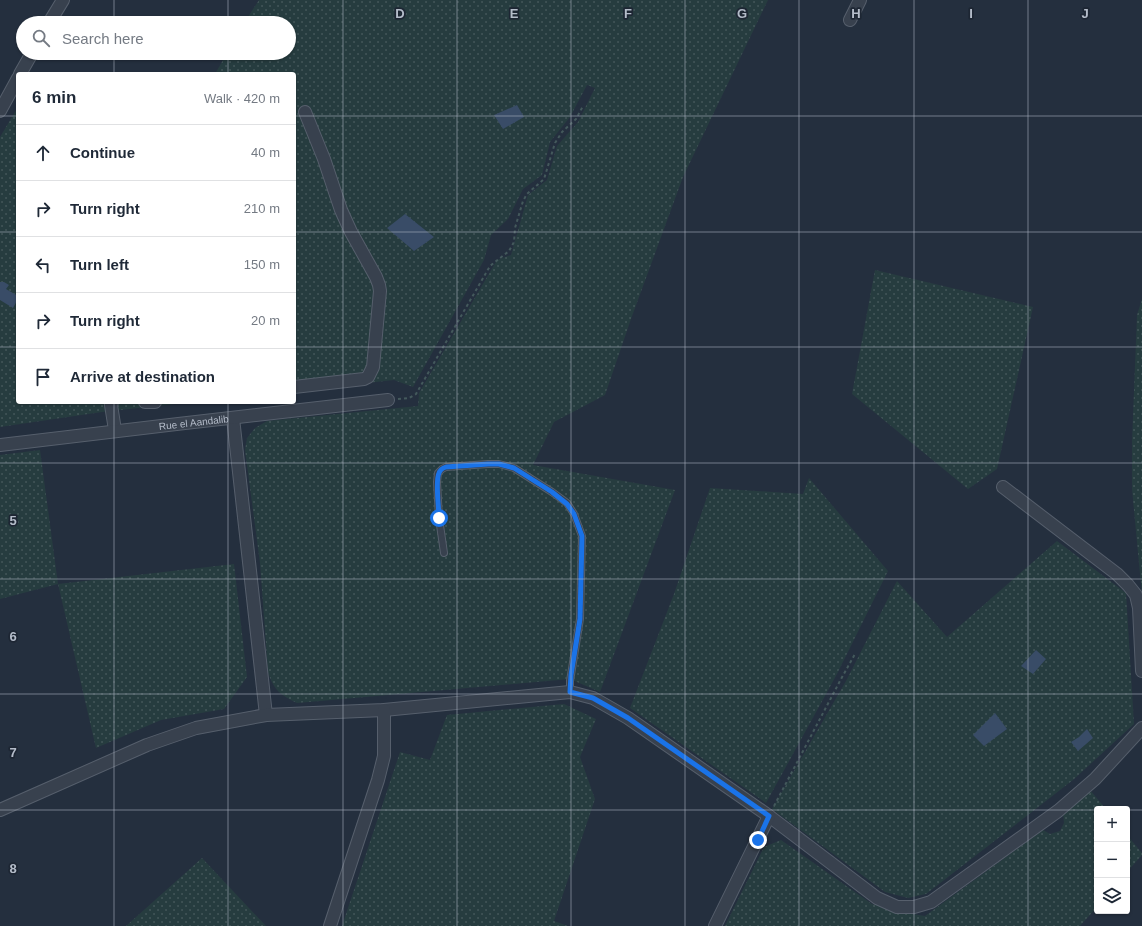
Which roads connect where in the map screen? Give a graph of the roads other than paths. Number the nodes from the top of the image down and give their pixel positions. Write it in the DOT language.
graph roads {
  1 [pos="62,0"];
  2 [pos="860,0"];
  3 [pos="53,16"];
  4 [pos="850,20"];
  5 [pos="28,60"];
  6 [pos="21,72"];
  7 [pos="16,82"];
  8 [pos="0,111"];
  9 [pos="305,112"];
  10 [pos="296,387"];
  11 [pos="388,400"];
  12 [pos="111,404"];
  13 [pos="233,418"];
  14 [pos="115,430"];
  15 [pos="0,444"];
  16 [pos="1003,487"];
  17 [pos="444,553"];
  18 [pos="1142,671"];
  19 [pos="570,692"];
  20 [pos="384,710"];
  21 [pos="266,715"];
  22 [pos="1142,728"];
  23 [pos="0,810"];
  24 [pos="769,816"];
  25 [pos="330,926"];
  26 [pos="715,926"];
  1 -- 3 [label="street"];
  2 -- 4 [label="street"];
  5 -- 6 [label="street"];
  7 -- 8 [label="street"];
  9 -- 10 [label="street"];
  11 -- 13 [label="street, Rue el Aandalib"];
  12 -- 14 [label="street"];
  13 -- 14 [label="street, Rue el Aandalib"];
  13 -- 21 [label="street"];
  14 -- 15 [label="street, Rue el Aandalib"];
  16 -- 18 [label="street"];
  17 -- 19 [label="lane"];
  19 -- 20 [label="street"];
  19 -- 24 [label="street"];
  20 -- 21 [label="street"];
  20 -- 25 [label="street"];
  21 -- 23 [label="street"];
  22 -- 24 [label="street"];
  24 -- 26 [label="street"];
}
